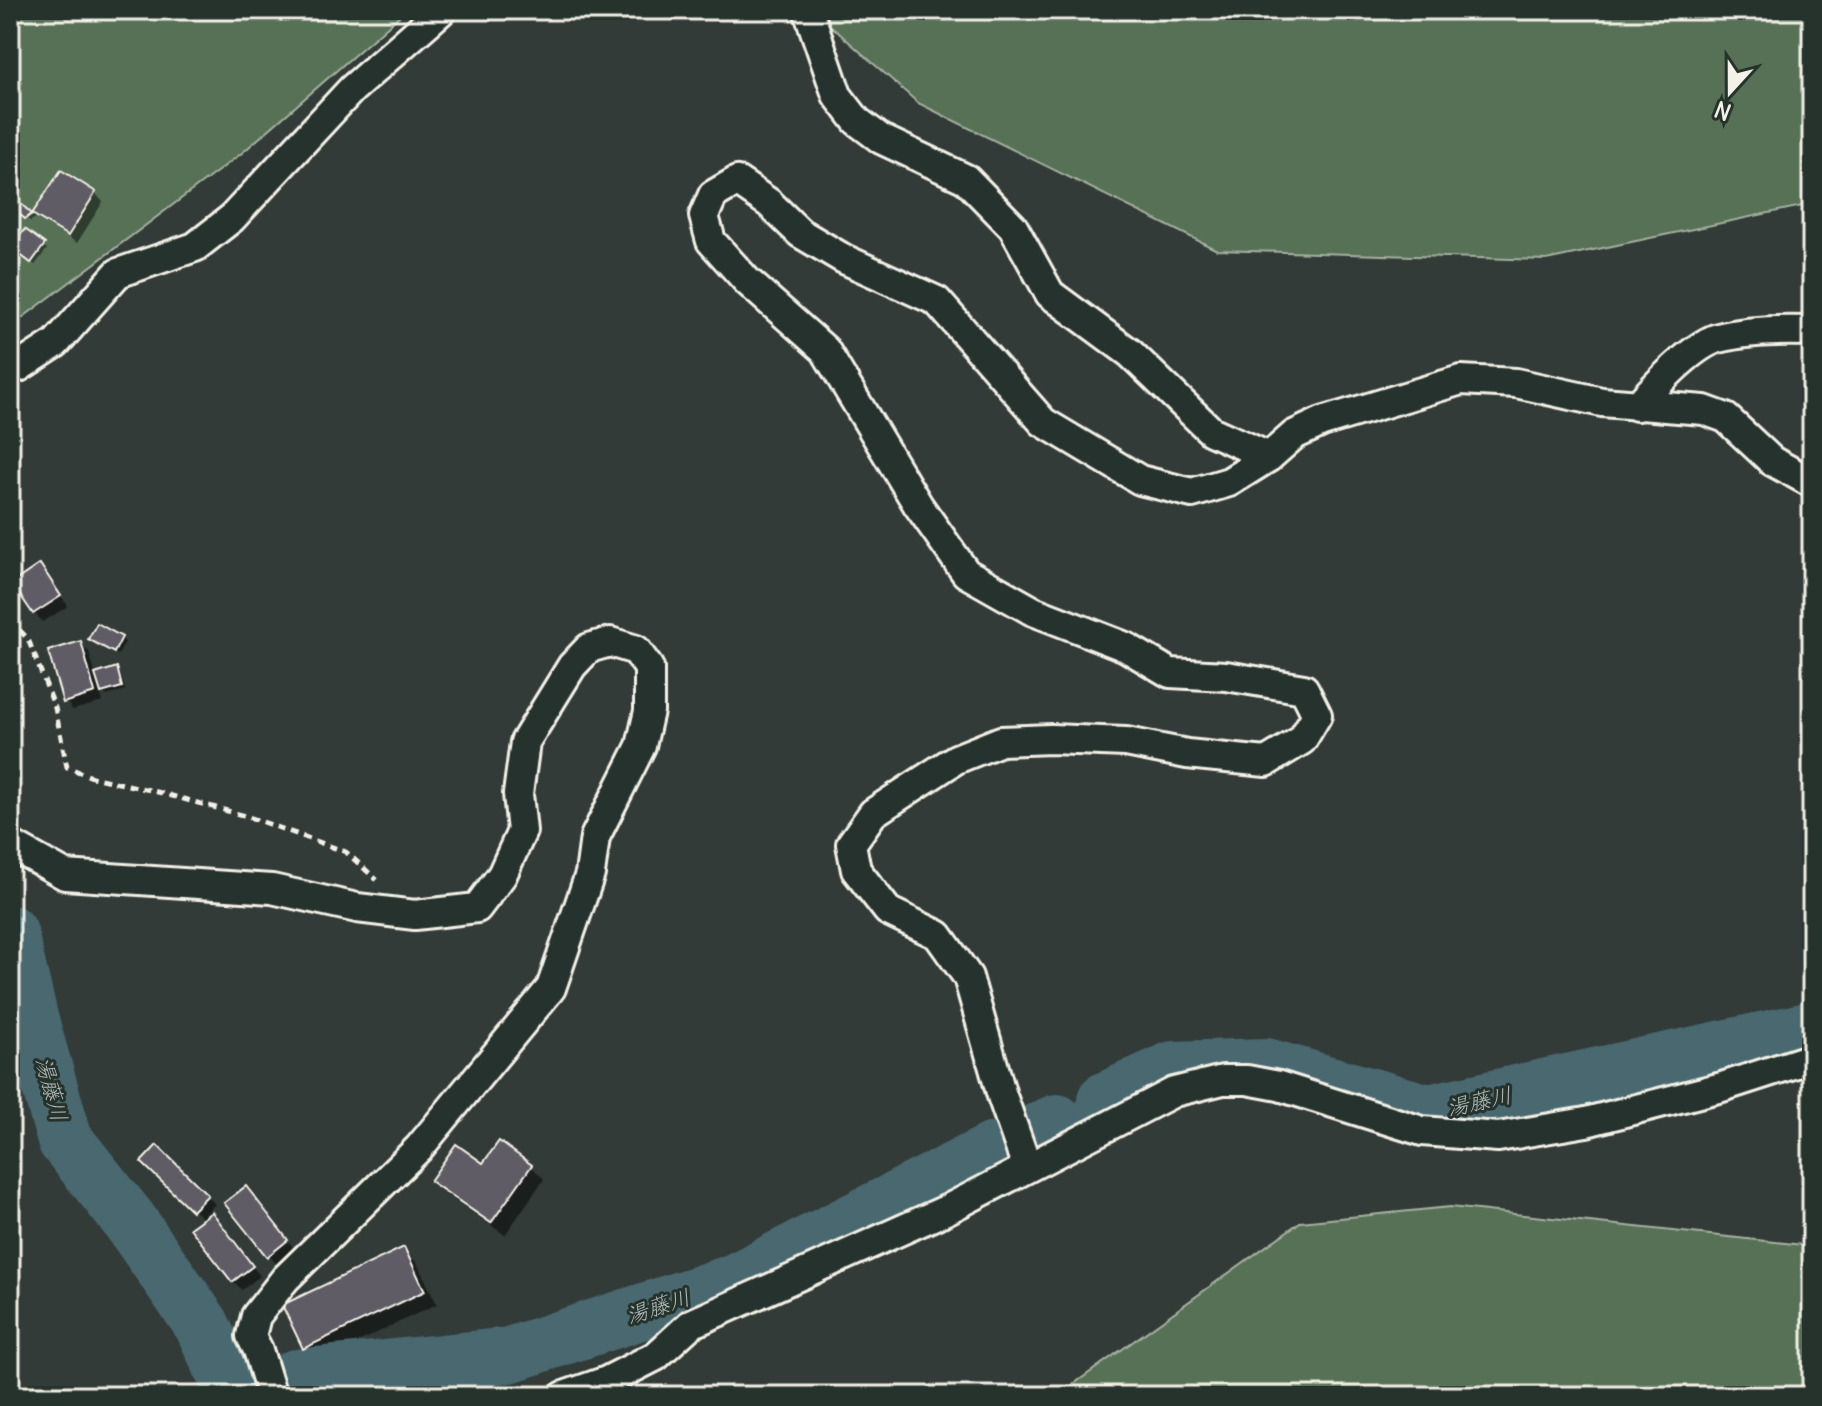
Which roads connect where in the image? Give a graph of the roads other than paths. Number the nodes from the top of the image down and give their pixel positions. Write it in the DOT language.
graph roads {
  1 [pos="442,10"];
  2 [pos="808,10"];
  3 [pos="1812,331"];
  4 [pos="10,368"];
  5 [pos="1637,406"];
  6 [pos="1269,457"];
  7 [pos="1812,483"];
  8 [pos="10,844"];
  9 [pos="1812,1058"];
  10 [pos="1027,1167"];
  11 [pos="272,1396"];
  12 [pos="564,1396"];
  1 -- 4 [label="street"];
  2 -- 6 [label="street"];
  3 -- 5 [label="street"];
  5 -- 6 [label="street"];
  5 -- 7 [label="street"];
  6 -- 10 [label="street"];
  8 -- 11 [label="street"];
  9 -- 10 [label="street"];
  10 -- 12 [label="street"];
}
